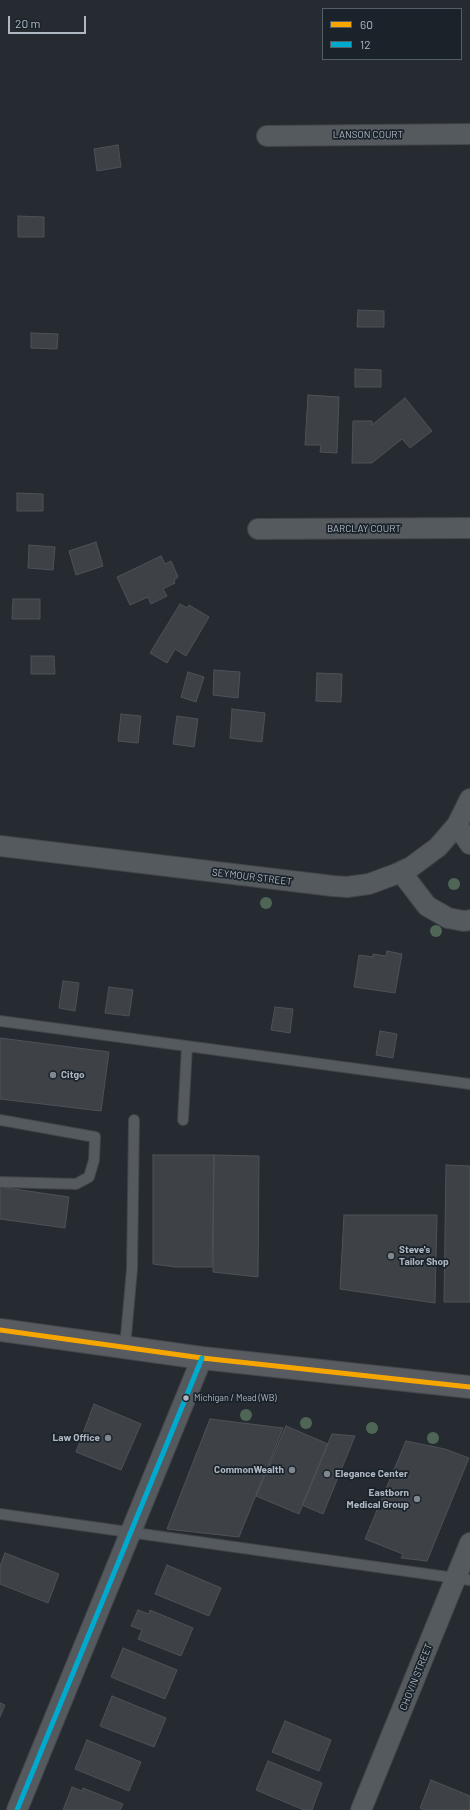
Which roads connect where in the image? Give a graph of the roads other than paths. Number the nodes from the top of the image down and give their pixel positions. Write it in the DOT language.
graph roads {
  1 [pos="470,134"];
  2 [pos="267,136"];
  3 [pos="470,528"];
  4 [pos="258,529"];
  5 [pos="470,799"];
  6 [pos="457,825"];
  7 [pos="470,844"];
  8 [pos="0,846"];
  9 [pos="401,872"];
  10 [pos="470,920"];
  11 [pos="0,1021"];
  12 [pos="187,1046"];
  13 [pos="470,1084"];
  14 [pos="0,1120"];
  15 [pos="134,1120"];
  16 [pos="184,1120"];
  17 [pos="0,1182"];
  18 [pos="0,1330"];
  19 [pos="125,1347"];
  20 [pos="202,1358"];
  21 [pos="470,1387"];
  22 [pos="0,1514"];
  23 [pos="131,1532"];
  24 [pos="470,1543"];
  25 [pos="463,1579"];
  26 [pos="17,1810"];
  27 [pos="362,1810"];
  1 -- 2 [label="street, LANSON COURT"];
  3 -- 4 [label="street, BARCLAY COURT"];
  5 -- 6 [label="street, SEYMOUR STREET"];
  6 -- 7 [label="street"];
  6 -- 9 [label="street, SEYMOUR STREET"];
  8 -- 9 [label="street, SEYMOUR STREET"];
  9 -- 10 [label="street"];
  11 -- 12 [label="lane"];
  12 -- 13 [label="lane"];
  12 -- 16 [label="lane"];
  14 -- 17 [label="lane"];
  15 -- 19 [label="lane"];
  18 -- 19 [label="main road"];
  19 -- 20 [label="main road"];
  20 -- 21 [label="main road"];
  20 -- 23 [label="street"];
  22 -- 23 [label="lane"];
  23 -- 25 [label="lane"];
  23 -- 26 [label="street"];
  24 -- 25 [label="street, CHOVIN STREET"];
  25 -- 27 [label="street, CHOVIN STREET"];
}
